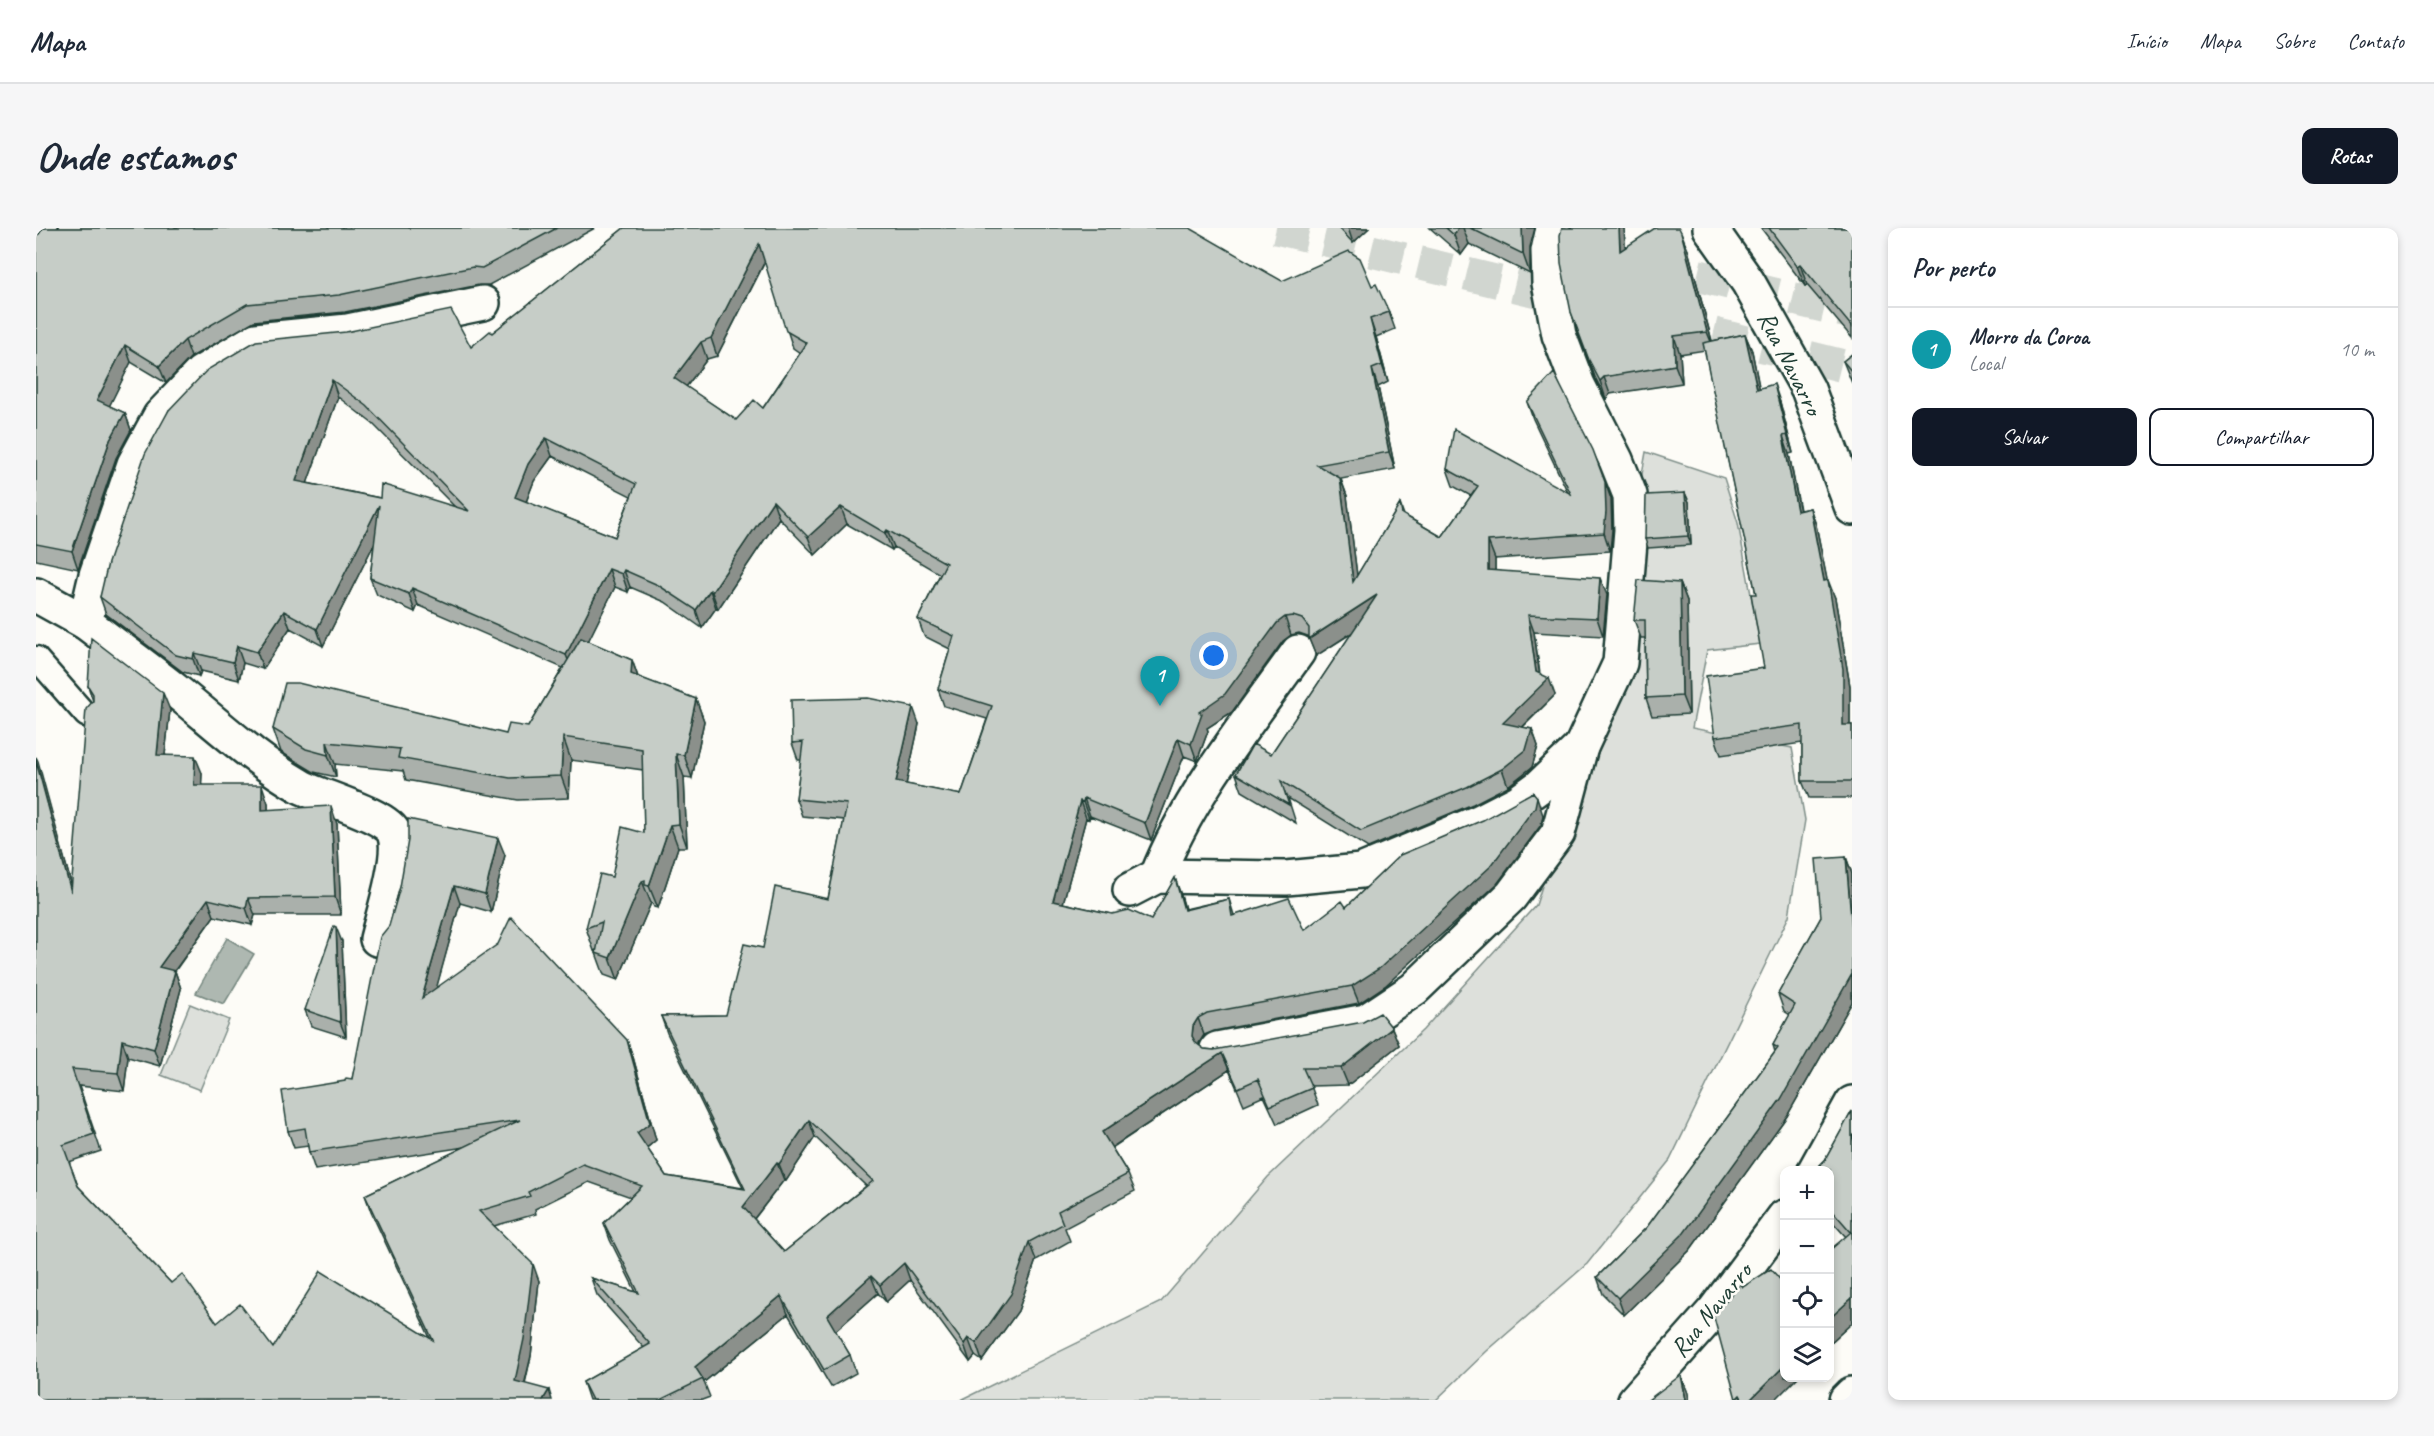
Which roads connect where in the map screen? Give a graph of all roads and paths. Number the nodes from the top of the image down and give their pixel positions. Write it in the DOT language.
graph roads {
  1 [pos="40,228"];
  2 [pos="1553,228"];
  3 [pos="1710,228"];
  4 [pos="36,235"];
  5 [pos="483,303"];
  6 [pos="1852,508"];
  7 [pos="36,597"];
  8 [pos="85,621"];
  9 [pos="1298,652"];
  10 [pos="36,658"];
  11 [pos="86,714"];
  12 [pos="1581,747"];
  13 [pos="377,939"];
  14 [pos="1217,1049"];
  15 [pos="1852,1103"];
  16 [pos="1817,1166"];
  17 [pos="1783,1220"];
  18 [pos="1852,1394"];
  19 [pos="1635,1400"];
  20 [pos="1846,1400"];
  1 -- 4 [label="street"];
  2 -- 12 [label="street"];
  3 -- 6 [label="street, Rua Navarro"];
  5 -- 8 [label="street"];
  7 -- 8 [label="street"];
  8 -- 13 [label="street"];
  9 -- 12 [label="street"];
  10 -- 11 [label="lane"];
  12 -- 14 [label="street"];
  15 -- 16 [label="street"];
  17 -- 19 [label="street, Rua Navarro"];
  18 -- 20 [label="street"];
}
